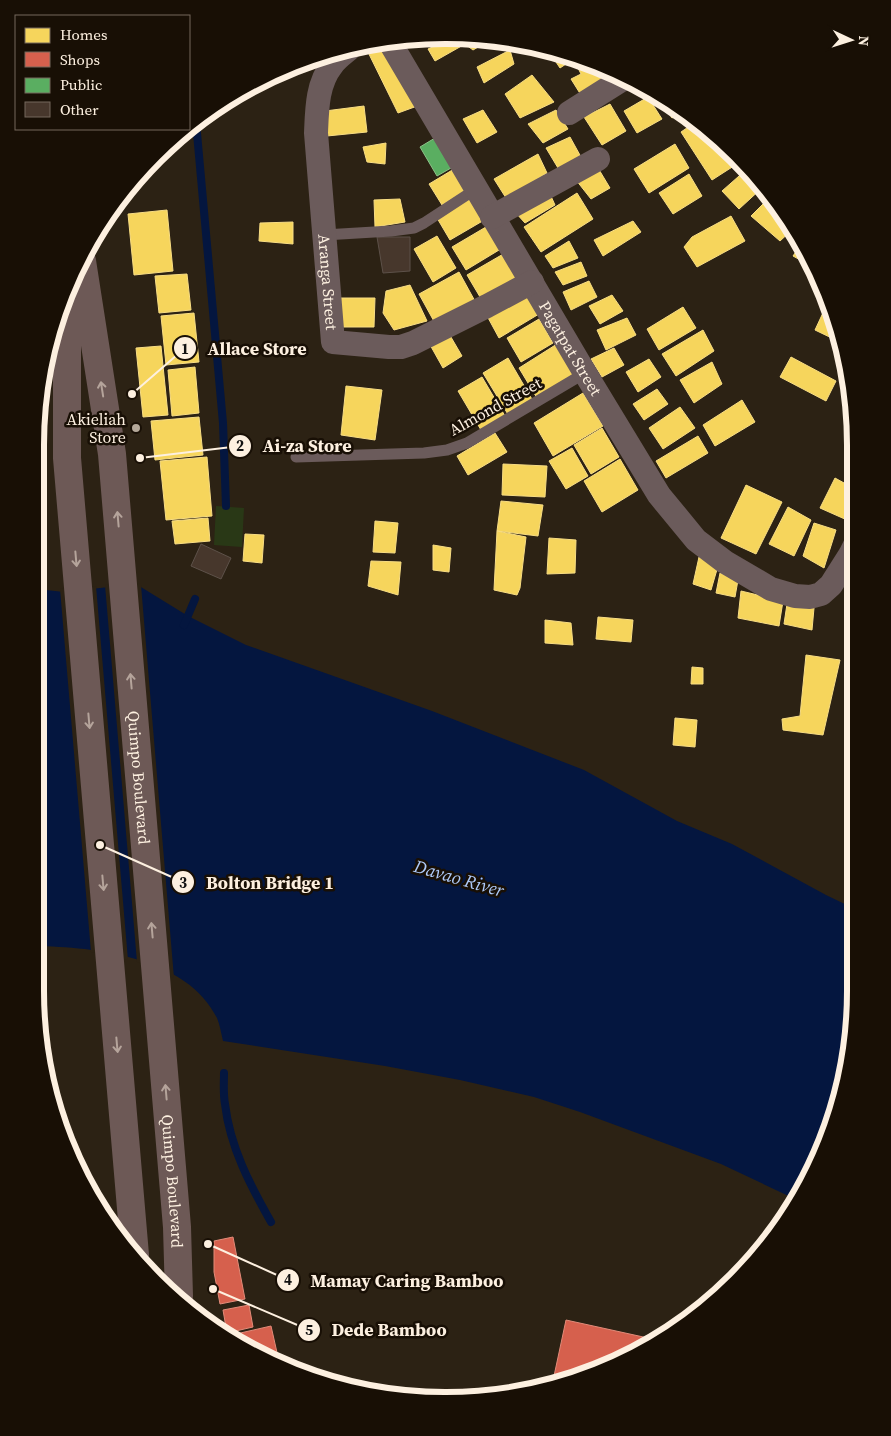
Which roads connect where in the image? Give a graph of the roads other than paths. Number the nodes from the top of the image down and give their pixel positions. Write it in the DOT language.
graph roads {
  1 [pos="393,47"];
  2 [pos="337,59"];
  3 [pos="617,82"];
  4 [pos="569,113"];
  5 [pos="598,159"];
  6 [pos="476,189"];
  7 [pos="492,217"];
  8 [pos="324,235"];
  9 [pos="84,271"];
  10 [pos="532,282"];
  11 [pos="68,308"];
  12 [pos="585,374"];
  13 [pos="296,457"];
  14 [pos="847,562"];
  15 [pos="134,1243"];
  16 [pos="179,1291"];
  1 -- 6 [label="street, Pagatpat Street"];
  2 -- 8 [label="street, Aranga Street"];
  3 -- 4 [label="street"];
  5 -- 7 [label="street"];
  6 -- 7 [label="street, Pagatpat Street"];
  6 -- 8 [label="lane"];
  7 -- 10 [label="street, Pagatpat Street"];
  8 -- 10 [label="street, Aranga Street"];
  16 -- 9 [label="main road, Quimpo Boulevard, one-way"];
  10 -- 12 [label="street, Pagatpat Street"];
  11 -- 15 [label="main road, one-way"];
  12 -- 13 [label="lane, Almond Street"];
  12 -- 14 [label="street, Pagatpat Street"];
}
